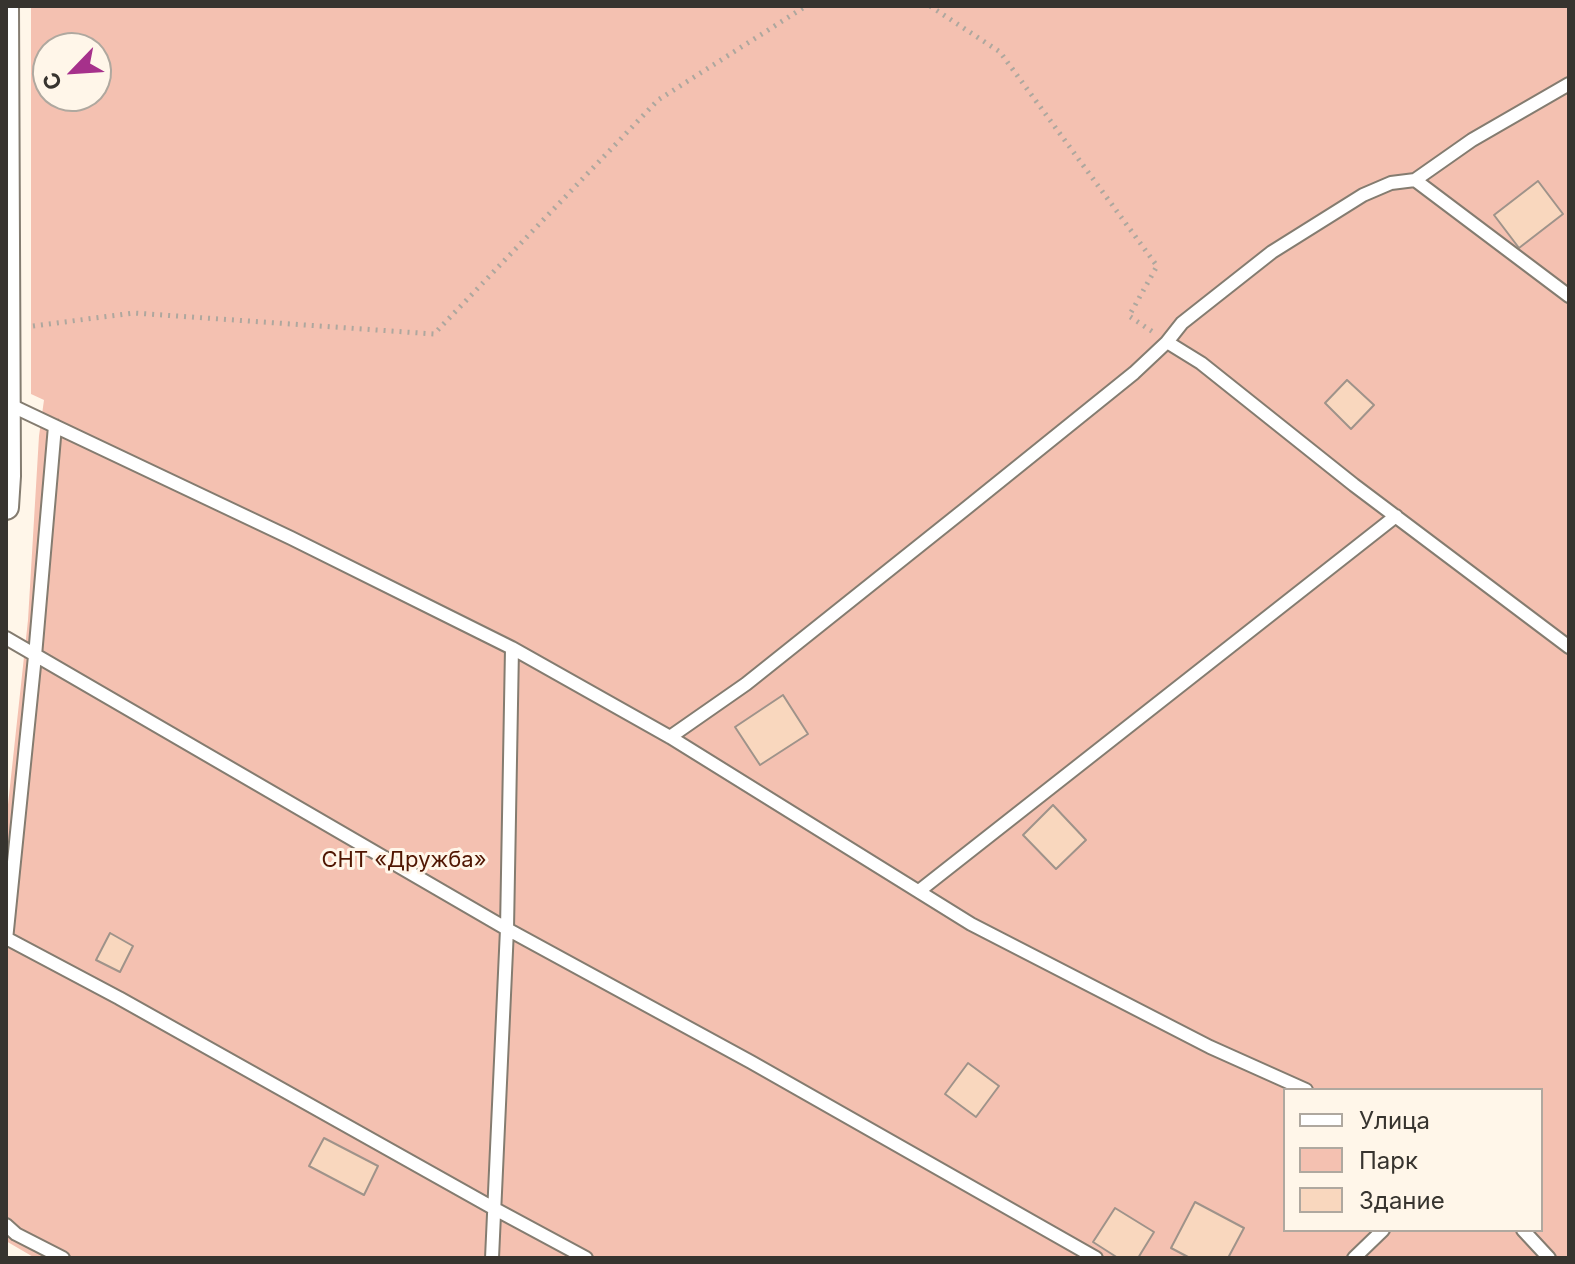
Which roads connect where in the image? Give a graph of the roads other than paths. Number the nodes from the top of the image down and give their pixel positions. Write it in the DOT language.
graph roads {
  1 [pos="6,6"];
  2 [pos="1569,84"];
  3 [pos="1415,180"];
  4 [pos="1569,296"];
  5 [pos="8,330"];
  6 [pos="1167,342"];
  7 [pos="7,404"];
  8 [pos="55,426"];
  9 [pos="6,507"];
  10 [pos="1396,516"];
  11 [pos="6,638"];
  12 [pos="1569,647"];
  13 [pos="512,648"];
  14 [pos="35,656"];
  15 [pos="670,737"];
  16 [pos="919,891"];
  17 [pos="507,929"];
  18 [pos="6,939"];
  19 [pos="1302,1088"];
  20 [pos="495,1209"];
  21 [pos="6,1225"];
  22 [pos="1381,1232"];
  23 [pos="1525,1232"];
  24 [pos="63,1258"];
  25 [pos="492,1258"];
  26 [pos="586,1258"];
  27 [pos="1096,1258"];
  28 [pos="1354,1258"];
  29 [pos="1549,1258"];
  1 -- 5 [label="street"];
  2 -- 3 [label="lane"];
  3 -- 4 [label="lane"];
  3 -- 6 [label="lane"];
  5 -- 7 [label="street"];
  6 -- 10 [label="lane"];
  6 -- 15 [label="lane"];
  7 -- 8 [label="lane"];
  7 -- 9 [label="street"];
  8 -- 13 [label="lane"];
  8 -- 14 [label="lane"];
  10 -- 12 [label="lane"];
  10 -- 16 [label="lane"];
  11 -- 14 [label="lane"];
  13 -- 15 [label="lane"];
  13 -- 17 [label="lane"];
  14 -- 17 [label="lane"];
  14 -- 18 [label="lane"];
  15 -- 16 [label="lane"];
  16 -- 19 [label="lane"];
  17 -- 20 [label="lane"];
  17 -- 27 [label="lane"];
  18 -- 20 [label="lane"];
  20 -- 25 [label="lane"];
  20 -- 26 [label="lane"];
  21 -- 24 [label="lane"];
  22 -- 28 [label="lane"];
  23 -- 29 [label="lane"];
}
